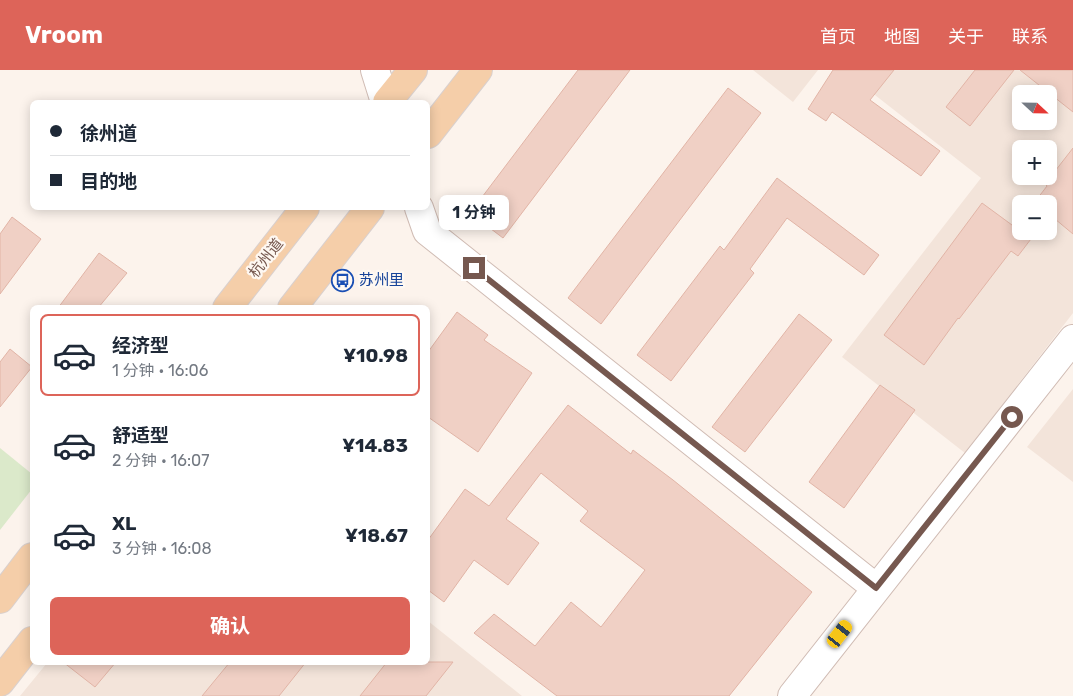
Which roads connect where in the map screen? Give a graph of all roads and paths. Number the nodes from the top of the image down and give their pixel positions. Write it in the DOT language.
graph roads {
  1 [pos="376,70"];
  2 [pos="413,70"];
  3 [pos="478,70"];
  4 [pos="385,100"];
  5 [pos="388,100"];
  6 [pos="430,131"];
  7 [pos="303,210"];
  8 [pos="368,210"];
  9 [pos="420,210"];
  10 [pos="229,305"];
  11 [pos="294,305"];
  12 [pos="1073,339"];
  13 [pos="30,560"];
  14 [pos="876,588"];
  15 [pos="0,598"];
  16 [pos="30,644"];
  17 [pos="0,682"];
  18 [pos="792,696"];
  1 -- 4 [label="street"];
  2 -- 5 [label="main road"];
  3 -- 6 [label="main road"];
  7 -- 10 [label="main road, 杭州道"];
  8 -- 11 [label="main road"];
  9 -- 14 [label="street"];
  12 -- 14 [label="street"];
  13 -- 15 [label="main road"];
  14 -- 18 [label="street"];
  16 -- 17 [label="main road"];
}
